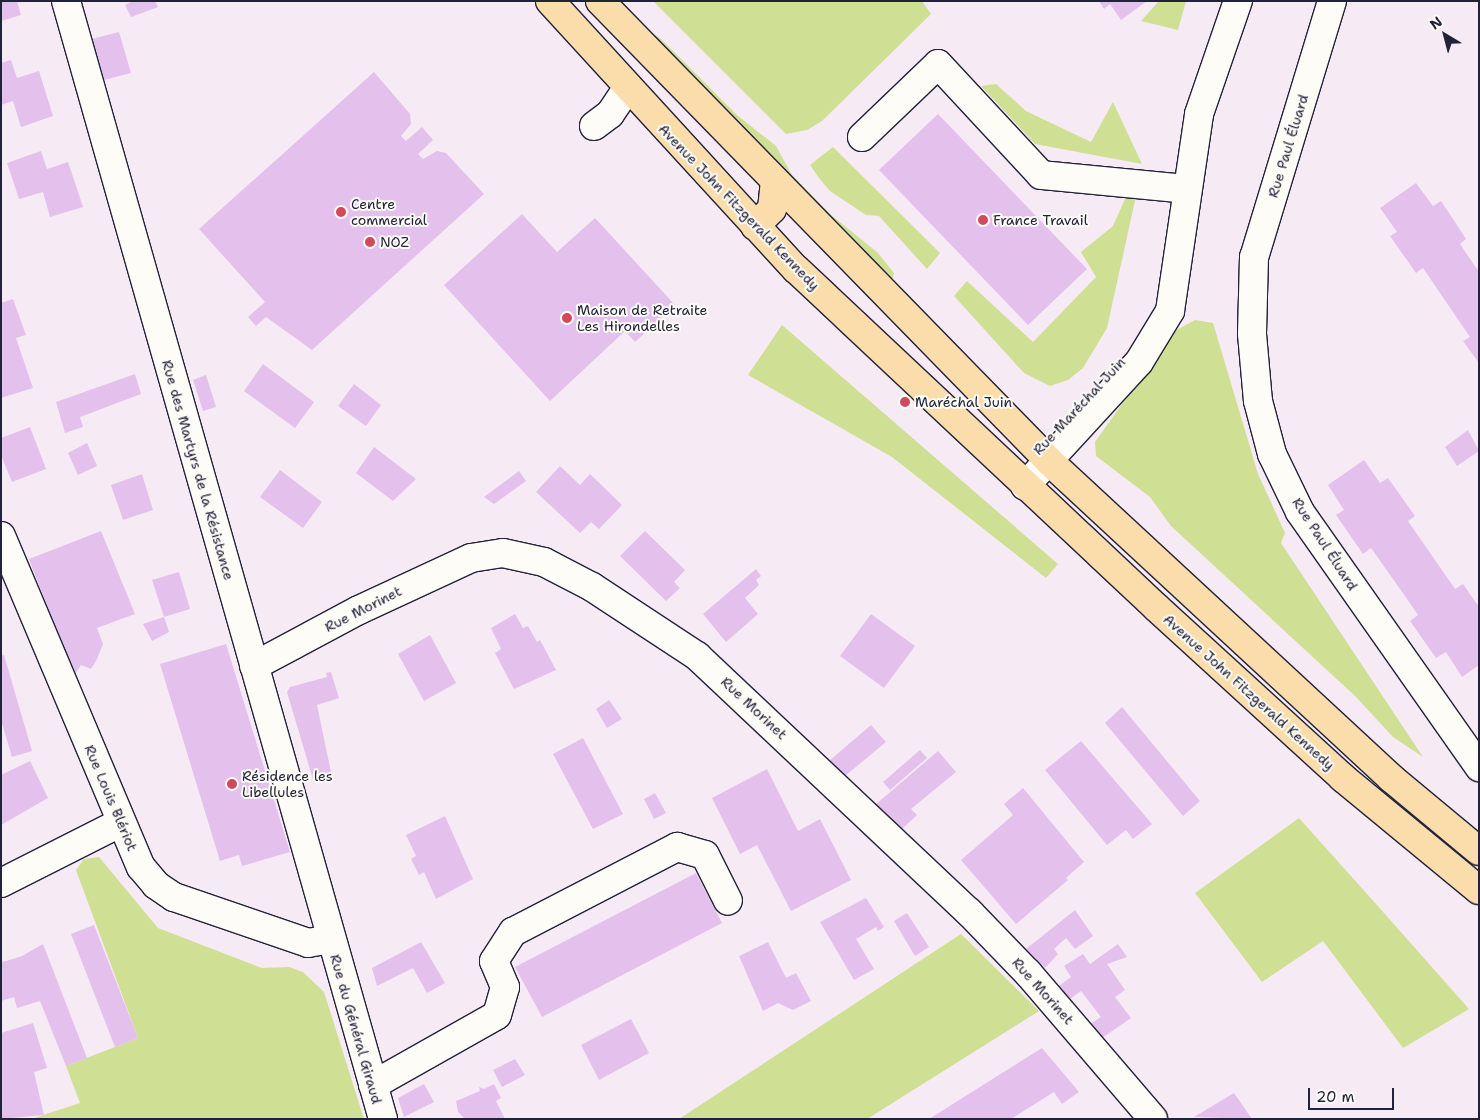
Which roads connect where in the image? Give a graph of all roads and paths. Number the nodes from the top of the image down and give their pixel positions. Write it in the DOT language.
graph roads {
  1 [pos="66,1"];
  2 [pos="550,1"];
  3 [pos="600,1"];
  4 [pos="1238,1"];
  5 [pos="1332,1"];
  6 [pos="627,89"];
  7 [pos="594,126"];
  8 [pos="724,128"];
  9 [pos="862,138"];
  10 [pos="775,181"];
  11 [pos="1187,189"];
  12 [pos="755,226"];
  13 [pos="1044,456"];
  14 [pos="1019,480"];
  15 [pos="1,536"];
  16 [pos="12,591"];
  17 [pos="254,666"];
  18 [pos="1479,768"];
  19 [pos="120,823"];
  20 [pos="1479,851"];
  21 [pos="1,882"];
  22 [pos="1479,890"];
  23 [pos="728,901"];
  24 [pos="330,939"];
  25 [pos="373,1085"];
  26 [pos="382,1119"];
  27 [pos="1153,1119"];
  1 -- 17 [label="street, Rue des Martyrs de la Résistance"];
  2 -- 6 [label="main road, Avenue John Fitzgerald Kennedy"];
  3 -- 8 [label="main road"];
  4 -- 11 [label="street, Rue Maréchal Juin"];
  5 -- 18 [label="street, Rue Paul Éluard"];
  6 -- 7 [label="street"];
  6 -- 8 [label="main road"];
  6 -- 12 [label="main road, Avenue John Fitzgerald Kennedy"];
  8 -- 10 [label="main road"];
  9 -- 11 [label="street"];
  10 -- 12 [label="main road"];
  10 -- 13 [label="main road"];
  11 -- 13 [label="street, Rue Maréchal Juin"];
  12 -- 14 [label="main road, Avenue John Fitzgerald Kennedy"];
  13 -- 14 [label="street"];
  13 -- 20 [label="main road"];
  14 -- 22 [label="main road, Avenue John Fitzgerald Kennedy"];
  15 -- 16 [label="street, Rue Louis Blériot"];
  16 -- 19 [label="street, Rue Louis Blériot"];
  17 -- 24 [label="street, Rue des Martyrs de la Résistance"];
  17 -- 27 [label="street, Rue Morinet"];
  19 -- 21 [label="street"];
  19 -- 24 [label="street, Rue Louis Blériot"];
  23 -- 25 [label="street"];
  24 -- 25 [label="street, Rue du Général Giraud"];
  25 -- 26 [label="street, Rue du Général Giraud"];
}
